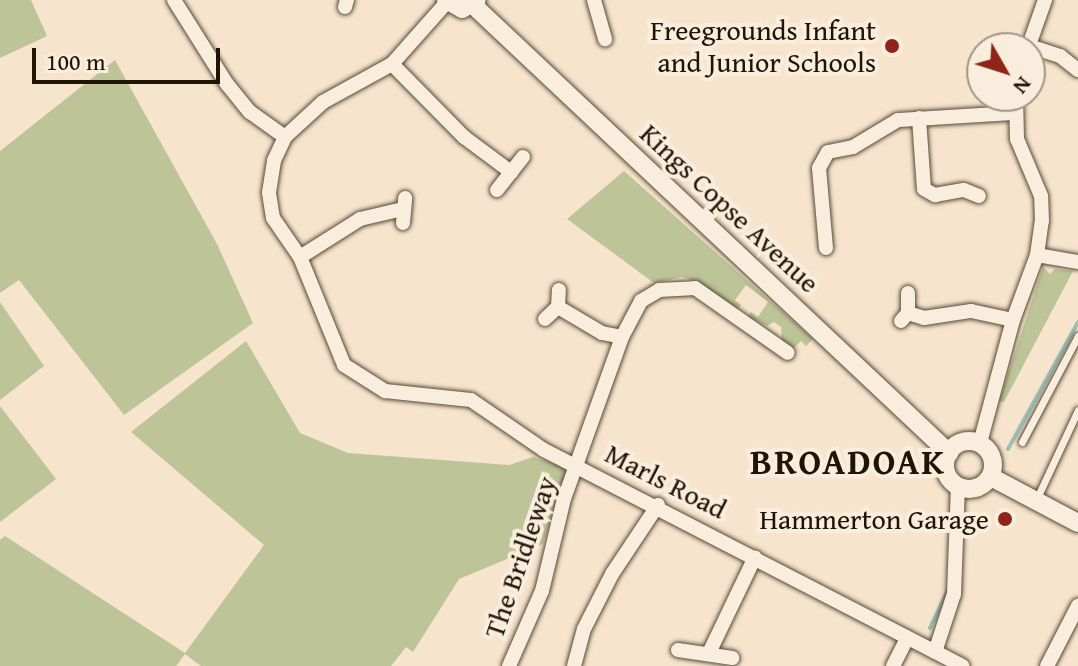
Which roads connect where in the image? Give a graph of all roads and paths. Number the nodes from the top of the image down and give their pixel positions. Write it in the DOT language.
graph roads {
  1 [pos="174,0"];
  2 [pos="594,0"];
  3 [pos="1045,0"];
  4 [pos="446,1"];
  5 [pos="475,2"];
  6 [pos="1033,32"];
  7 [pos="605,39"];
  8 [pos="1046,52"];
  9 [pos="392,64"];
  10 [pos="1078,70"];
  11 [pos="1014,113"];
  12 [pos="919,118"];
  13 [pos="285,137"];
  14 [pos="523,157"];
  15 [pos="511,172"];
  16 [pos="969,187"];
  17 [pos="497,190"];
  18 [pos="403,210"];
  19 [pos="830,237"];
  20 [pos="1037,255"];
  21 [pos="300,257"];
  22 [pos="1078,262"];
  23 [pos="559,290"];
  24 [pos="908,293"];
  25 [pos="558,307"];
  26 [pos="545,319"];
  27 [pos="1013,320"];
  28 [pos="1078,336"];
  29 [pos="622,337"];
  30 [pos="788,353"];
  31 [pos="1078,410"];
  32 [pos="1022,442"];
  33 [pos="980,443"];
  34 [pos="949,453"];
  35 [pos="580,466"];
  36 [pos="991,477"];
  37 [pos="958,487"];
  38 [pos="658,505"];
  39 [pos="1035,505"];
  40 [pos="1078,523"];
  41 [pos="755,557"];
  42 [pos="1078,606"];
  43 [pos="907,638"];
  44 [pos="678,650"];
  45 [pos="935,652"];
  46 [pos="709,653"];
  47 [pos="732,658"];
  48 [pos="509,666"];
  49 [pos="574,666"];
  50 [pos="893,666"];
  51 [pos="962,666"];
  52 [pos="1047,666"];
  1 -- 13 [label="street"];
  2 -- 7 [label="street"];
  3 -- 6 [label="street"];
  4 -- 5 [label="street"];
  4 -- 9 [label="street"];
  5 -- 34 [label="street, Kings Copse Avenue"];
  8 -- 10 [label="street"];
  9 -- 13 [label="street"];
  9 -- 15 [label="street"];
  11 -- 12 [label="street"];
  11 -- 20 [label="street"];
  12 -- 16 [label="street"];
  12 -- 19 [label="street"];
  13 -- 21 [label="street"];
  14 -- 15 [label="street"];
  15 -- 17 [label="street"];
  18 -- 21 [label="street"];
  20 -- 22 [label="street"];
  20 -- 27 [label="street"];
  21 -- 35 [label="street"];
  23 -- 25 [label="street"];
  24 -- 27 [label="street"];
  25 -- 26 [label="street"];
  25 -- 29 [label="street"];
  27 -- 33 [label="street"];
  28 -- 32 [label="lane"];
  29 -- 30 [label="street, Marls Road"];
  29 -- 35 [label="street, Marls Road"];
  31 -- 39 [label="lane"];
  33 -- 34 [label="street"];
  33 -- 36 [label="street"];
  34 -- 37 [label="street"];
  35 -- 38 [label="street, Marls Road"];
  35 -- 48 [label="street, The Bridleway"];
  36 -- 37 [label="street"];
  36 -- 39 [label="street"];
  37 -- 45 [label="street"];
  38 -- 41 [label="street, Marls Road"];
  38 -- 49 [label="street"];
  39 -- 40 [label="street"];
  41 -- 43 [label="street, Marls Road"];
  41 -- 46 [label="street"];
  42 -- 52 [label="street"];
  43 -- 45 [label="street, Marls Road"];
  43 -- 50 [label="street"];
  44 -- 46 [label="street"];
  45 -- 51 [label="street, Marls Road"];
  46 -- 47 [label="street"];
}
